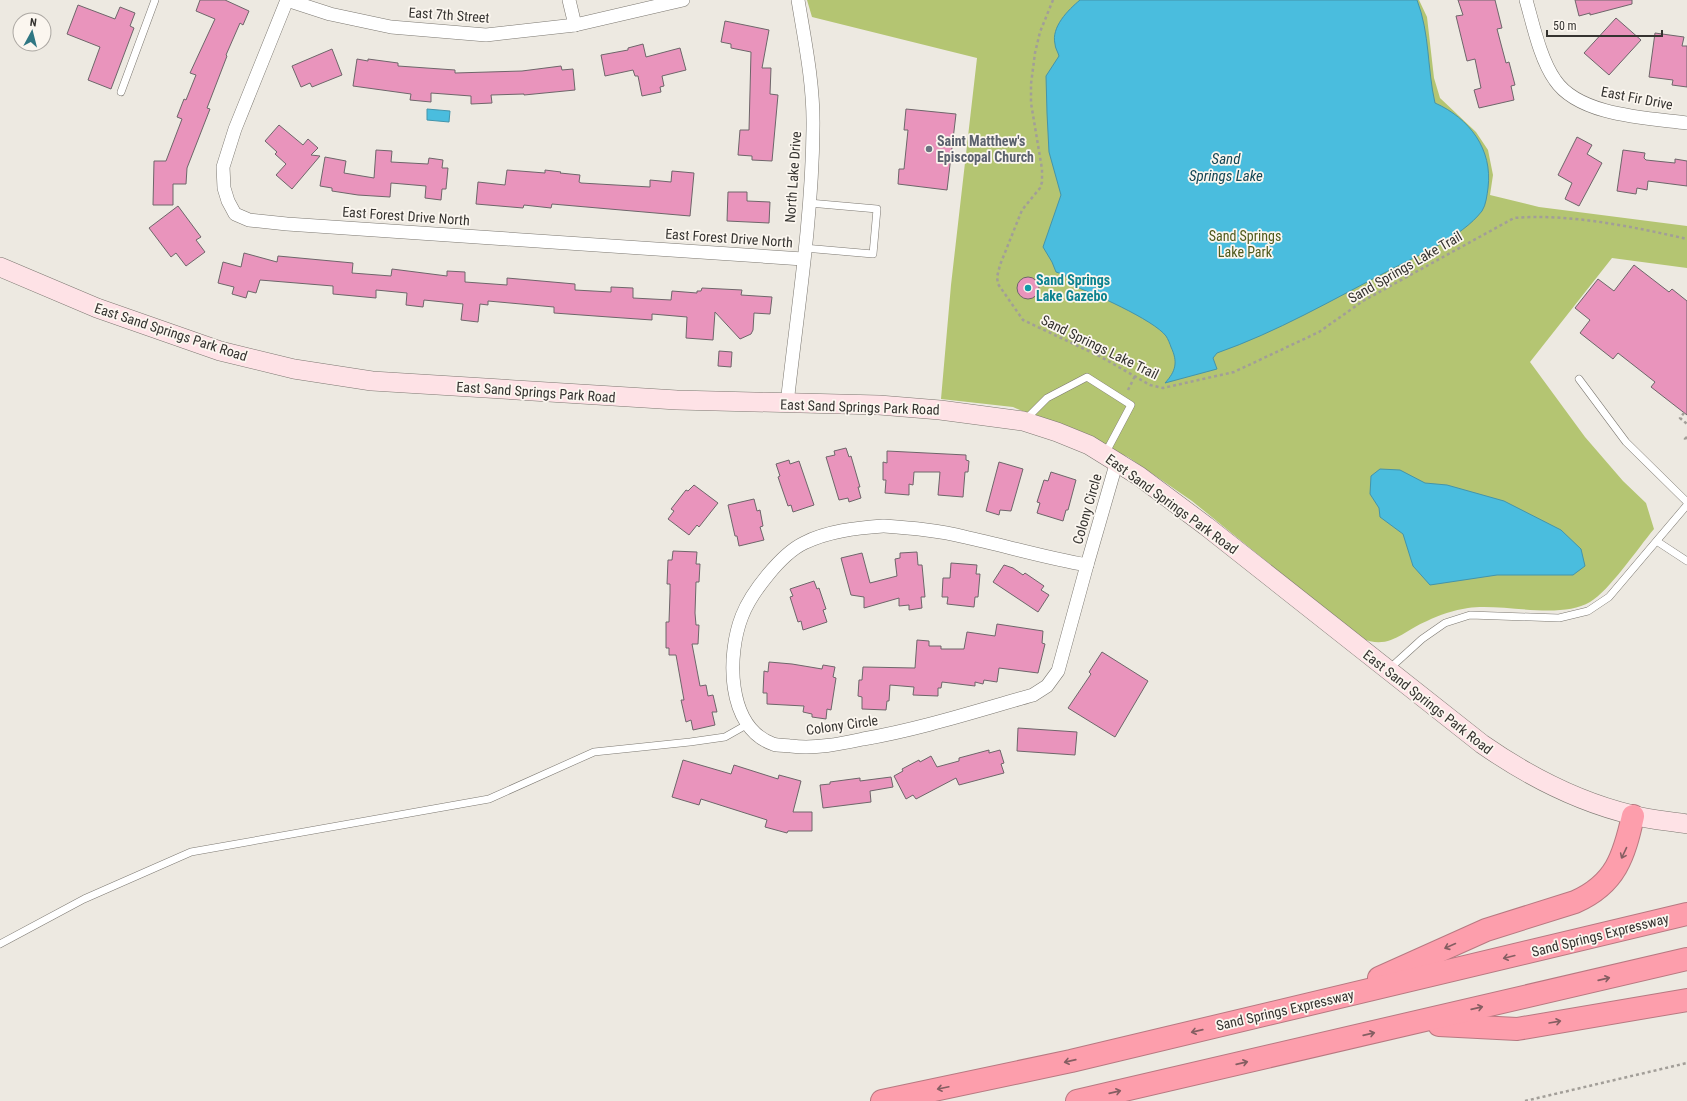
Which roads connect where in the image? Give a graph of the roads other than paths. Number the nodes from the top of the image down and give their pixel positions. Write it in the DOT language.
graph roads {
  1 [pos="155,0"];
  2 [pos="287,0"];
  3 [pos="569,0"];
  4 [pos="682,0"];
  5 [pos="798,0"];
  6 [pos="1526,0"];
  7 [pos="575,25"];
  8 [pos="121,92"];
  9 [pos="1687,123"];
  10 [pos="809,203"];
  11 [pos="803,254"];
  12 [pos="0,267"];
  13 [pos="1578,379"];
  14 [pos="787,404"];
  15 [pos="1023,421"];
  16 [pos="1111,458"];
  17 [pos="1687,502"];
  18 [pos="1687,505"];
  19 [pos="1658,542"];
  20 [pos="1687,561"];
  21 [pos="1087,565"];
  22 [pos="1387,670"];
  23 [pos="748,724"];
  24 [pos="1633,816"];
  25 [pos="1687,824"];
  26 [pos="1687,914"];
  27 [pos="0,944"];
  28 [pos="1687,959"];
  29 [pos="1330,1000"];
  30 [pos="1687,1000"];
  31 [pos="1412,1024"];
  32 [pos="882,1101"];
  33 [pos="1077,1101"];
  1 -- 8 [label="lane"];
  2 -- 7 [label="street, East 7th Street"];
  2 -- 11 [label="street, East Forest Drive North"];
  3 -- 7 [label="street"];
  4 -- 7 [label="street, East 7th Street"];
  5 -- 10 [label="street, North Lake Drive"];
  6 -- 9 [label="street, East Fir Drive"];
  10 -- 11 [label="street, North Lake Drive"];
  10 -- 11 [label="lane"];
  11 -- 14 [label="street, North Lake Drive"];
  12 -- 14 [label="street, East Sand Springs Park Road"];
  13 -- 17 [label="lane"];
  14 -- 15 [label="street, East Sand Springs Park Road"];
  15 -- 16 [label="street, East Sand Springs Park Road"];
  15 -- 16 [label="lane"];
  16 -- 21 [label="street, Colony Circle"];
  16 -- 22 [label="street, East Sand Springs Park Road"];
  18 -- 19 [label="lane"];
  19 -- 20 [label="lane"];
  19 -- 22 [label="lane"];
  21 -- 23 [label="street, Colony Circle"];
  21 -- 23 [label="street, Colony Circle"];
  22 -- 24 [label="street, East Sand Springs Park Road"];
  23 -- 27 [label="lane"];
  24 -- 25 [label="street, East Sand Springs Park Road"];
  24 -- 29 [label="highway, one-way"];
  26 -- 29 [label="highway, Sand Springs Expressway, one-way"];
  31 -- 28 [label="highway, one-way"];
  29 -- 32 [label="highway, Sand Springs Expressway, one-way"];
  31 -- 30 [label="highway, one-way"];
  33 -- 31 [label="highway, one-way"];
}
